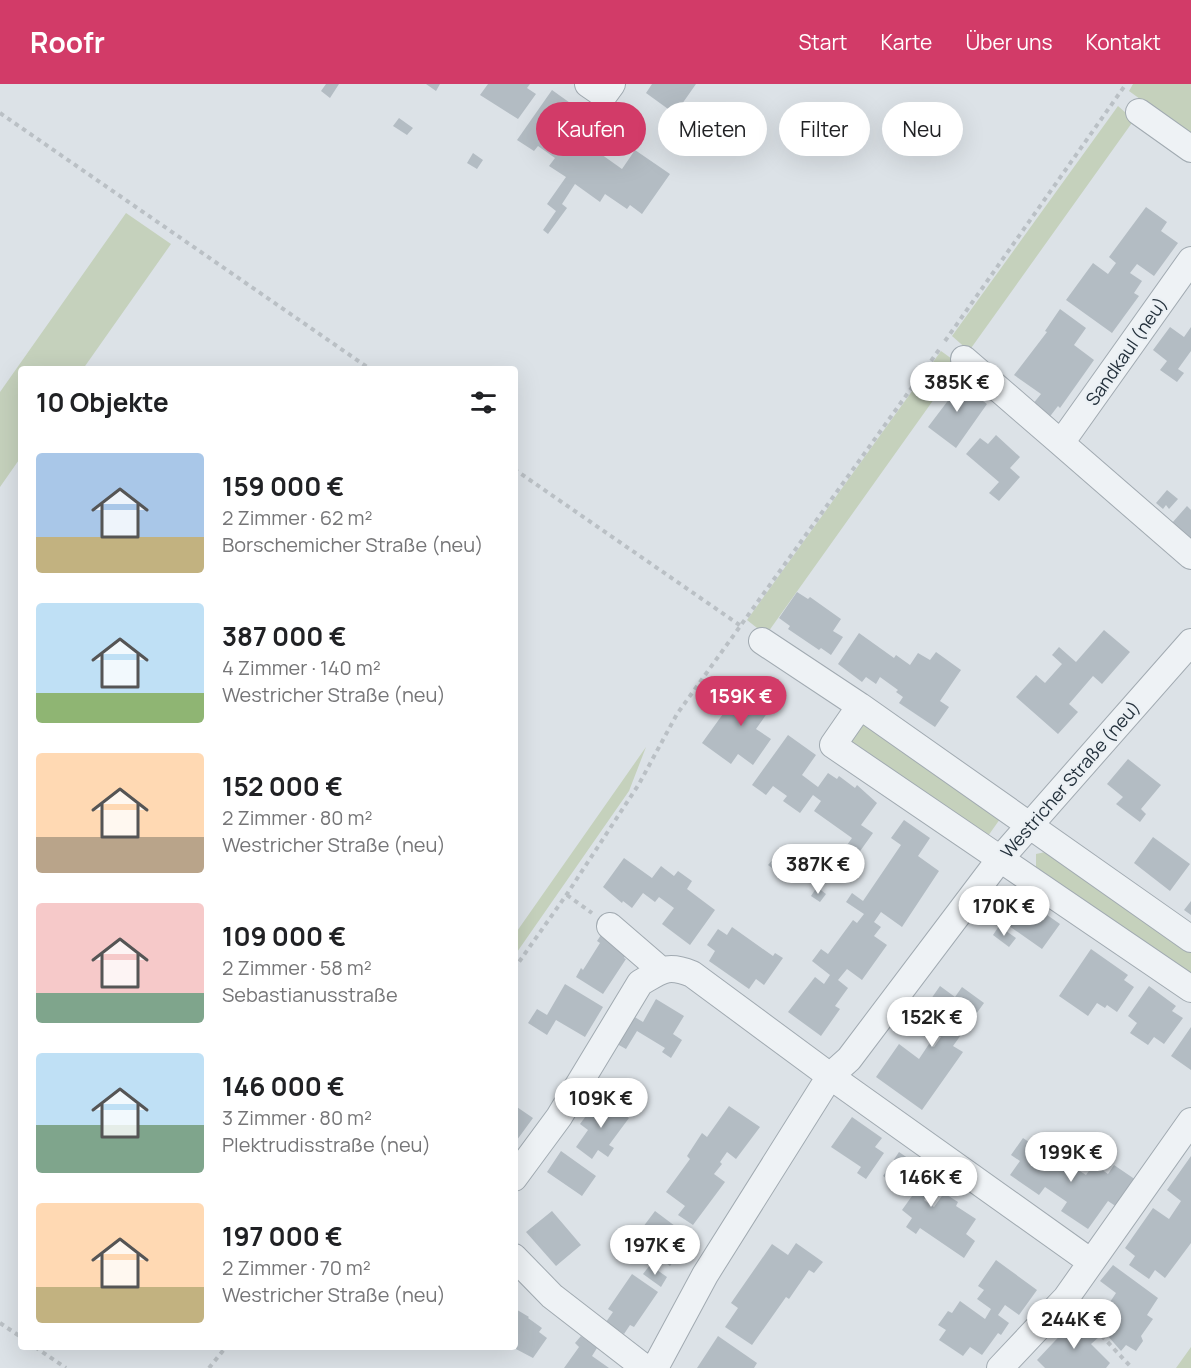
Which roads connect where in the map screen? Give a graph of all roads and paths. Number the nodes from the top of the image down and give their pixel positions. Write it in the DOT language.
graph roads {
  1 [pos="588,84"];
  2 [pos="612,84"];
  3 [pos="1126,84"];
  4 [pos="1139,112"];
  5 [pos="0,113"];
  6 [pos="1191,149"];
  7 [pos="1191,260"];
  8 [pos="964,359"];
  9 [pos="366,366"];
  10 [pos="1061,443"];
  11 [pos="518,472"];
  12 [pos="1191,556"];
  13 [pos="740,626"];
  14 [pos="762,641"];
  15 [pos="1191,642"];
  16 [pos="860,706"];
  17 [pos="1029,825"];
  18 [pos="1000,859"];
  19 [pos="567,894"];
  20 [pos="610,926"];
  21 [pos="1191,939"];
  22 [pos="518,963"];
  23 [pos="661,970"];
  24 [pos="1191,989"];
  25 [pos="830,1076"];
  26 [pos="1191,1121"];
  27 [pos="518,1173"];
  28 [pos="518,1261"];
  29 [pos="1091,1262"];
  30 [pos="1066,1298"];
  31 [pos="0,1323"];
  32 [pos="18,1335"];
  33 [pos="39,1350"];
  34 [pos="224,1350"];
  35 [pos="66,1368"];
  36 [pos="209,1368"];
  37 [pos="645,1368"];
  38 [pos="655,1368"];
  39 [pos="1000,1368"];
  40 [pos="1132,1368"];
  1 -- 2 [label="street"];
  3 -- 13 [label="path"];
  4 -- 6 [label="street"];
  5 -- 9 [label="path"];
  7 -- 10 [label="street, Sandkaul (neu)"];
  8 -- 10 [label="street"];
  10 -- 12 [label="street"];
  11 -- 13 [label="path"];
  13 -- 19 [label="path"];
  14 -- 16 [label="street"];
  15 -- 17 [label="street, Westricher Straße (neu)"];
  16 -- 17 [label="street"];
  16 -- 18 [label="street"];
  17 -- 18 [label="street, Westricher Straße (neu)"];
  17 -- 21 [label="street"];
  18 -- 24 [label="street"];
  18 -- 25 [label="street, Westricher Straße (neu)"];
  19 -- 20 [label="path"];
  19 -- 22 [label="path"];
  20 -- 23 [label="street"];
  23 -- 25 [label="street"];
  23 -- 27 [label="street"];
  25 -- 29 [label="street"];
  25 -- 38 [label="street, Westricher Straße (neu)"];
  26 -- 29 [label="street"];
  28 -- 37 [label="street"];
  29 -- 30 [label="street"];
  30 -- 39 [label="street"];
  30 -- 40 [label="path"];
  31 -- 32 [label="path"];
  33 -- 35 [label="path"];
  34 -- 36 [label="path"];
}
